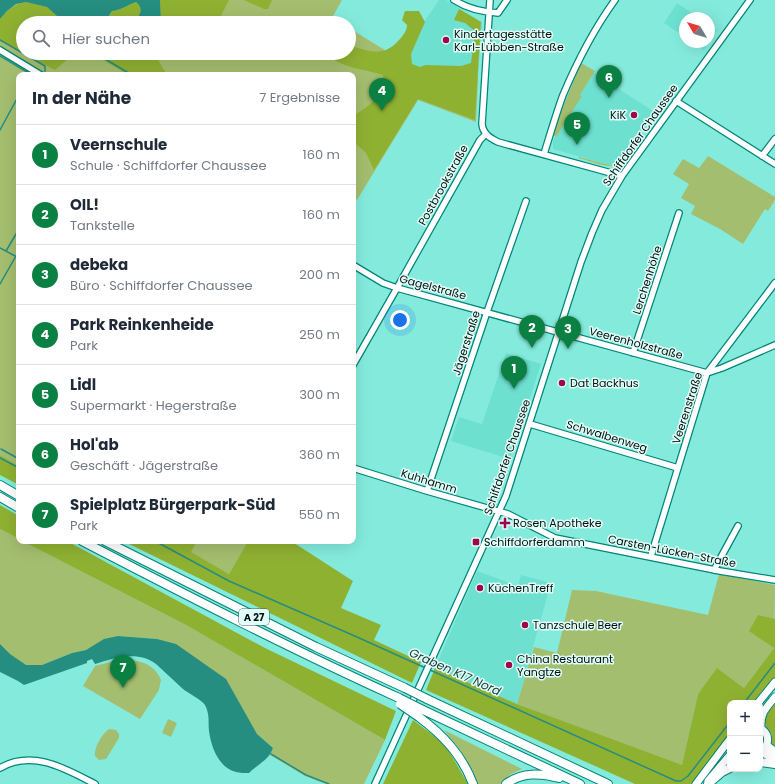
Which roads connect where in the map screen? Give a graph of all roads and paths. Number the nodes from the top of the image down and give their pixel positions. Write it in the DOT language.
graph roads {
  1 [pos="454,0"];
  2 [pos="490,0"];
  3 [pos="507,0"];
  4 [pos="615,0"];
  5 [pos="750,0"];
  6 [pos="489,13"];
  7 [pos="0,50"];
  8 [pos="16,60"];
  9 [pos="16,60"];
  10 [pos="36,72"];
  11 [pos="676,101"];
  12 [pos="486,134"];
  13 [pos="775,139"];
  14 [pos="544,154"];
  15 [pos="762,156"];
  16 [pos="775,164"];
  17 [pos="622,176"];
  18 [pos="526,200"];
  19 [pos="679,213"];
  20 [pos="356,267"];
  21 [pos="775,283"];
  22 [pos="397,288"];
  23 [pos="487,312"];
  24 [pos="559,332"];
  25 [pos="775,345"];
  26 [pos="633,353"];
  27 [pos="356,360"];
  28 [pos="707,373"];
  29 [pos="530,424"];
  30 [pos="678,468"];
  31 [pos="356,469"];
  32 [pos="0,485"];
  33 [pos="427,491"];
  34 [pos="16,494"];
  35 [pos="0,497"];
  36 [pos="16,506"];
  37 [pos="500,512"];
  38 [pos="738,526"];
  39 [pos="88,544"];
  40 [pos="111,544"];
  41 [pos="651,556"];
  42 [pos="714,570"];
  43 [pos="775,580"];
  44 [pos="775,682"];
  45 [pos="766,693"];
  46 [pos="775,697"];
  47 [pos="760,700"];
  48 [pos="763,700"];
  49 [pos="763,712"];
  50 [pos="421,713"];
  51 [pos="763,730"];
  52 [pos="727,743"];
  53 [pos="727,750"];
  54 [pos="763,750"];
  55 [pos="775,752"];
  56 [pos="727,759"];
  57 [pos="775,759"];
  58 [pos="763,762"];
  59 [pos="712,763"];
  60 [pos="775,764"];
  61 [pos="0,768"];
  62 [pos="727,770"];
  63 [pos="579,783"];
  64 [pos="95,784"];
  65 [pos="375,784"];
  66 [pos="473,784"];
  67 [pos="506,784"];
  68 [pos="608,784"];
  69 [pos="696,784"];
  70 [pos="707,784"];
  1 -- 6 [label="street"];
  2 -- 6 [label="street"];
  3 -- 6 [label="street"];
  4 -- 14 [label="street"];
  5 -- 11 [label="street, Schiffdorfer Chaussee"];
  6 -- 12 [label="street"];
  7 -- 9 [label="street"];
  8 -- 10 [label="street"];
  11 -- 15 [label="street"];
  11 -- 17 [label="street, Schiffdorfer Chaussee"];
  12 -- 14 [label="street"];
  12 -- 22 [label="street, Postbrookstraße"];
  13 -- 15 [label="street"];
  14 -- 17 [label="street"];
  15 -- 16 [label="street"];
  17 -- 24 [label="street, Schiffdorfer Chaussee"];
  18 -- 23 [label="street, Jägerstraße"];
  19 -- 26 [label="street, Lerchenhöhe"];
  20 -- 22 [label="street, Gagelstraße"];
  21 -- 28 [label="street, Veerenstraße"];
  22 -- 23 [label="street, Gagelstraße"];
  22 -- 27 [label="street, Postbrookstraße"];
  23 -- 24 [label="street, Gagelstraße"];
  23 -- 33 [label="street, Jägerstraße"];
  24 -- 26 [label="street, Veerenholzstraße"];
  24 -- 29 [label="street, Schiffdorfer Chaussee"];
  25 -- 28 [label="street"];
  26 -- 28 [label="street, Veerenholzstraße"];
  28 -- 30 [label="street, Veerenstraße"];
  29 -- 30 [label="street, Schwalbenweg"];
  29 -- 37 [label="street, Schiffdorfer Chaussee"];
  30 -- 41 [label="street, Veerenstraße"];
  31 -- 33 [label="street, Kuhhamm"];
  32 -- 34 [label="highway"];
  33 -- 37 [label="street, Kuhhamm"];
  35 -- 36 [label="highway"];
  37 -- 41 [label="street, Carsten-Lücken-Straße"];
  37 -- 65 [label="street, Schiffdorfer Chaussee"];
  38 -- 42 [label="street"];
  39 -- 50 [label="highway, A 27, bridge"];
  40 -- 68 [label="highway, A 27, bridge"];
  41 -- 42 [label="street, Carsten-Lücken-Straße"];
  42 -- 43 [label="street, Carsten-Lücken-Straße"];
  44 -- 45 [label="main road"];
  45 -- 47 [label="main road"];
  45 -- 48 [label="main road"];
  46 -- 49 [label="main road"];
  50 -- 63 [label="highway"];
  50 -- 66 [label="highway"];
  51 -- 54 [label="main road"];
  52 -- 59 [label="main road"];
  53 -- 59 [label="main road"];
  54 -- 55 [label="highway"];
  54 -- 57 [label="highway"];
  56 -- 70 [label="main road"];
  58 -- 60 [label="highway"];
  59 -- 69 [label="main road"];
  61 -- 64 [label="street"];
  62 -- 70 [label="highway"];
  63 -- 67 [label="highway"];
}
